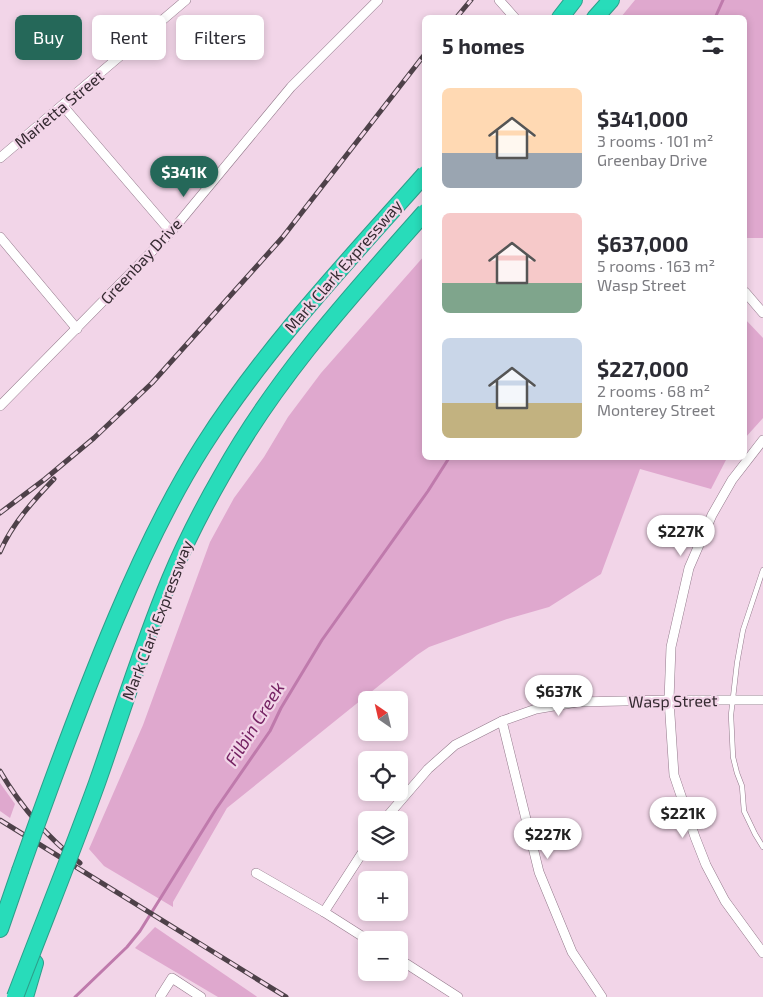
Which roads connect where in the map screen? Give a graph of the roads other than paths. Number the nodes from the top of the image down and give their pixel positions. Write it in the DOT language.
graph roads {
  1 [pos="186,0"];
  2 [pos="378,0"];
  3 [pos="499,0"];
  4 [pos="574,0"];
  5 [pos="611,0"];
  6 [pos="512,15"];
  7 [pos="562,15"];
  8 [pos="598,15"];
  9 [pos="62,106"];
  10 [pos="0,158"];
  11 [pos="422,177"];
  12 [pos="422,215"];
  13 [pos="171,232"];
  14 [pos="0,237"];
  15 [pos="747,294"];
  16 [pos="763,313"];
  17 [pos="77,329"];
  18 [pos="0,406"];
  19 [pos="763,440"];
  20 [pos="763,570"];
  21 [pos="669,700"];
  22 [pos="733,700"];
  23 [pos="763,700"];
  24 [pos="502,721"];
  25 [pos="392,811"];
  26 [pos="763,847"];
  27 [pos="358,859"];
  28 [pos="256,873"];
  29 [pos="58,886"];
  30 [pos="324,912"];
  31 [pos="0,929"];
  32 [pos="358,934"];
  33 [pos="763,953"];
  34 [pos="408,965"];
  35 [pos="14,997"];
  36 [pos="25,997"];
  37 [pos="160,997"];
  38 [pos="201,997"];
  39 [pos="458,997"];
  40 [pos="602,997"];
  1 -- 9 [label="street, Marietta Street"];
  2 -- 13 [label="street, Greenbay Drive"];
  3 -- 6 [label="street"];
  4 -- 7 [label="highway"];
  5 -- 8 [label="highway"];
  9 -- 10 [label="street, Marietta Street"];
  9 -- 13 [label="street"];
  11 -- 31 [label="highway, Mark Clark Expressway, bridge"];
  12 -- 29 [label="highway, Mark Clark Expressway, bridge"];
  13 -- 17 [label="street, Greenbay Drive"];
  14 -- 17 [label="street"];
  15 -- 16 [label="street"];
  17 -- 18 [label="street, Greenbay Drive"];
  19 -- 21 [label="street"];
  20 -- 22 [label="lane"];
  21 -- 22 [label="street, Wasp Street"];
  21 -- 24 [label="street, Wasp Street"];
  21 -- 33 [label="street"];
  22 -- 23 [label="street, Wasp Street"];
  22 -- 26 [label="lane"];
  24 -- 25 [label="street, Wasp Street"];
  24 -- 40 [label="street"];
  27 -- 30 [label="street"];
  28 -- 30 [label="street"];
  29 -- 35 [label="highway, Mark Clark Expressway, bridge"];
  29 -- 36 [label="highway, bridge"];
  30 -- 32 [label="street"];
  34 -- 39 [label="street"];
  37 -- 38 [label="street"];
}
